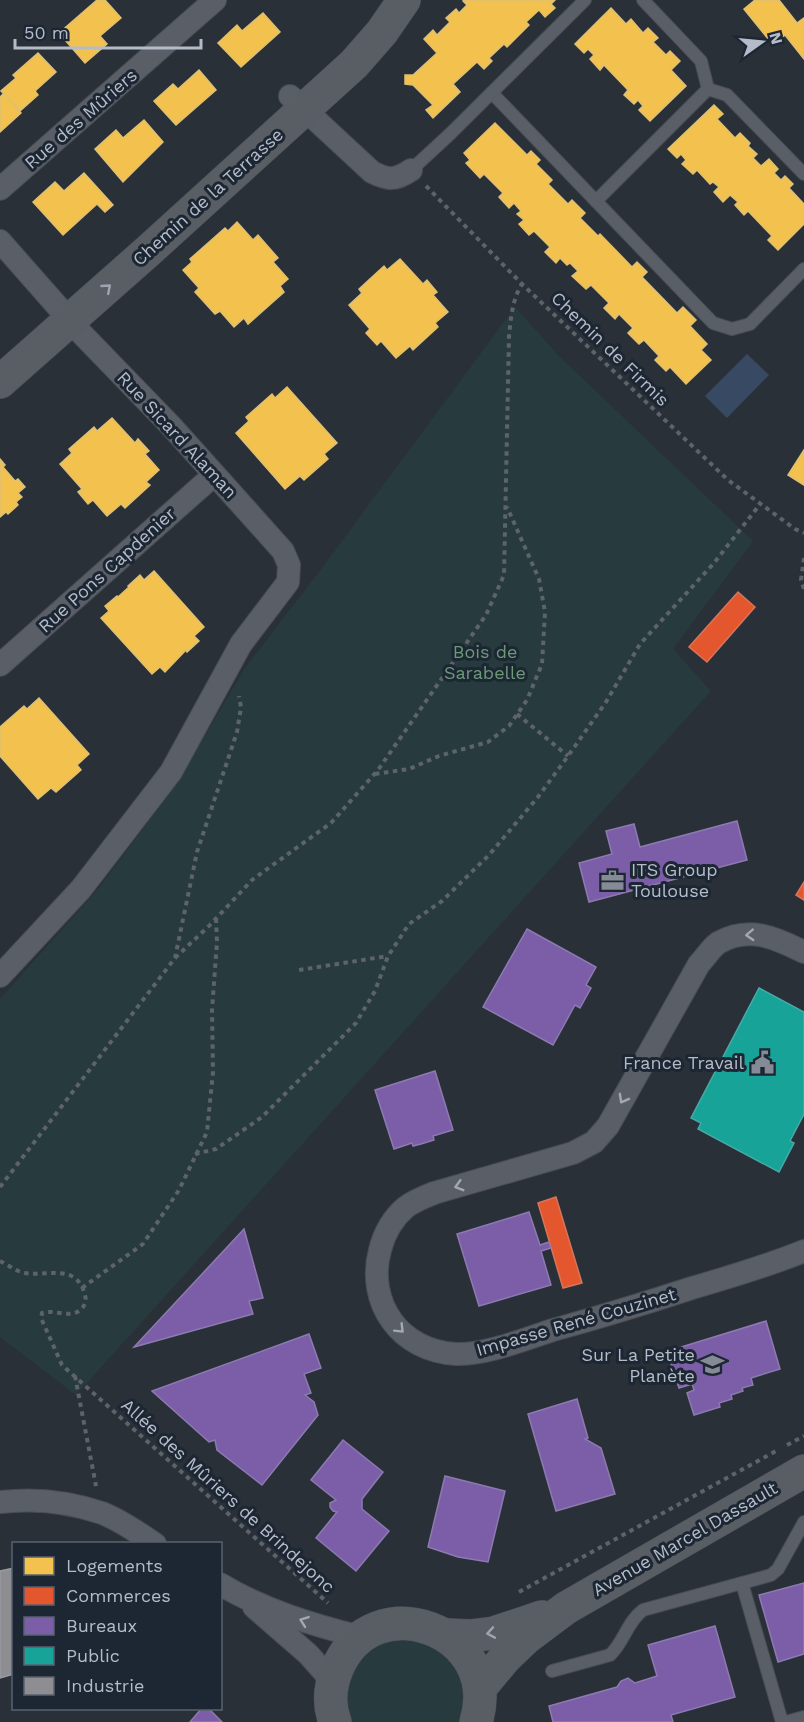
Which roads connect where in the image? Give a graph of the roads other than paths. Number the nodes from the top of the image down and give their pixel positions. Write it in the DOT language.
graph roads {
  1 [pos="215,0"];
  2 [pos="380,0"];
  3 [pos="404,0"];
  4 [pos="585,0"];
  5 [pos="643,0"];
  6 [pos="708,89"];
  7 [pos="492,93"];
  8 [pos="297,103"];
  9 [pos="411,170"];
  10 [pos="804,174"];
  11 [pos="0,189"];
  12 [pos="596,201"];
  13 [pos="0,241"];
  14 [pos="804,269"];
  15 [pos="63,312"];
  16 [pos="0,356"];
  17 [pos="0,382"];
  18 [pos="214,474"];
  19 [pos="0,665"];
  20 [pos="804,952"];
  21 [pos="0,976"];
  22 [pos="804,1251"];
  23 [pos="804,1471"];
  24 [pos="0,1502"];
  25 [pos="804,1522"];
  26 [pos="152,1542"];
  27 [pos="742,1583"];
  28 [pos="222,1585"];
  29 [pos="244,1598"];
  30 [pos="566,1608"];
  31 [pos="447,1635"];
  32 [pos="360,1637"];
  33 [pos="552,1671"];
  34 [pos="332,1681"];
  35 [pos="480,1688"];
  36 [pos="793,1720"];
  37 [pos="335,1722"];
  38 [pos="476,1722"];
  1 -- 11 [label="street, Rue des Mûriers"];
  2 -- 8 [label="street, Chemin de la Terrasse"];
  3 -- 8 [label="street, Chemin de la Terrasse"];
  4 -- 7 [label="lane"];
  5 -- 6 [label="lane"];
  6 -- 10 [label="lane"];
  6 -- 12 [label="lane"];
  7 -- 9 [label="lane"];
  7 -- 12 [label="lane"];
  8 -- 9 [label="street"];
  8 -- 15 [label="street, Chemin de la Terrasse"];
  12 -- 14 [label="lane"];
  13 -- 15 [label="street, Rue Sicard Alaman"];
  15 -- 16 [label="street, Chemin de la Terrasse"];
  15 -- 17 [label="street, Chemin de la Terrasse"];
  15 -- 18 [label="street, Rue Sicard Alaman"];
  18 -- 19 [label="street, Rue Pons Capdenier"];
  18 -- 21 [label="street, Rue Sicard Alaman"];
  20 -- 22 [label="street, Impasse René Couzinet, one-way"];
  23 -- 30 [label="street, Avenue Marcel Dassault"];
  24 -- 26 [label="street"];
  25 -- 27 [label="lane"];
  27 -- 33 [label="lane"];
  27 -- 36 [label="lane"];
  28 -- 29 [label="street"];
  32 -- 29 [label="street, one-way"];
  29 -- 34 [label="street"];
  30 -- 31 [label="street, Avenue Marcel Dassault, one-way"];
  30 -- 35 [label="street, Avenue Marcel Dassault"];
  31 -- 32 [label="street, Avenue Marcel Dassault"];
  31 -- 35 [label="street, Avenue Marcel Dassault"];
  32 -- 34 [label="street, Avenue Marcel Dassault"];
  34 -- 37 [label="street, Avenue Marcel Dassault"];
  35 -- 38 [label="street, Avenue Marcel Dassault"];
}
